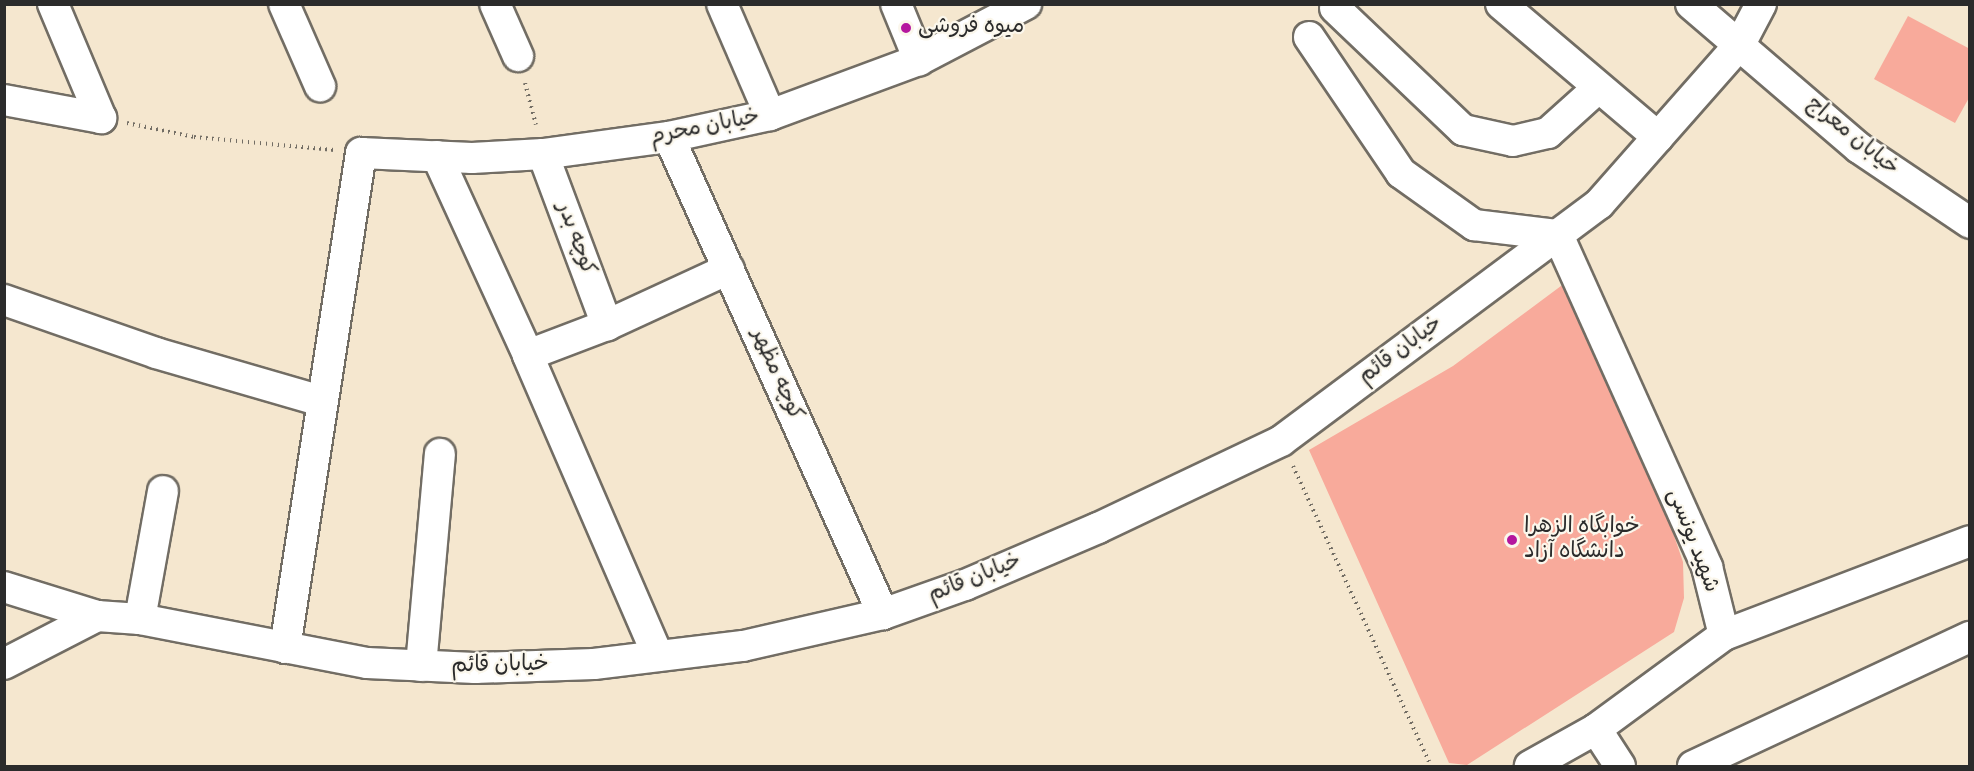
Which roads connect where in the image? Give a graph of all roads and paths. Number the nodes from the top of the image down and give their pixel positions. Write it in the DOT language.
graph roads {
  1 [pos="53,4"];
  2 [pos="284,4"];
  3 [pos="495,4"];
  4 [pos="722,4"];
  5 [pos="896,4"];
  6 [pos="1026,4"];
  7 [pos="1501,4"];
  8 [pos="1691,4"];
  9 [pos="1761,4"];
  10 [pos="1335,8"];
  11 [pos="1309,37"];
  12 [pos="1740,44"];
  13 [pos="518,56"];
  14 [pos="919,60"];
  15 [pos="320,86"];
  16 [pos="1598,88"];
  17 [pos="4,100"];
  18 [pos="770,115"];
  19 [pos="101,118"];
  20 [pos="669,137"];
  21 [pos="1658,137"];
  22 [pos="361,153"];
  23 [pos="543,154"];
  24 [pos="437,156"];
  25 [pos="1970,223"];
  26 [pos="1558,235"];
  27 [pos="729,269"];
  28 [pos="4,300"];
  29 [pos="607,325"];
  30 [pos="528,355"];
  31 [pos="321,401"];
  32 [pos="1281,441"];
  33 [pos="440,454"];
  34 [pos="164,491"];
  35 [pos="1970,541"];
  36 [pos="4,587"];
  37 [pos="884,614"];
  38 [pos="97,616"];
  39 [pos="140,619"];
  40 [pos="1724,635"];
  41 [pos="1970,637"];
  42 [pos="285,648"];
  43 [pos="658,656"];
  44 [pos="4,664"];
  45 [pos="421,666"];
  46 [pos="1596,729"];
  47 [pos="1431,766"];
  48 [pos="1530,766"];
  49 [pos="1620,766"];
  50 [pos="1693,766"];
  1 -- 19 [label="street"];
  2 -- 15 [label="street"];
  3 -- 13 [label="street"];
  4 -- 18 [label="street"];
  5 -- 14 [label="street"];
  6 -- 14 [label="street, خیابان محرم"];
  7 -- 16 [label="street"];
  8 -- 12 [label="street, خیابان معراج"];
  9 -- 12 [label="street, خیابان قائم"];
  10 -- 16 [label="street"];
  11 -- 26 [label="street"];
  12 -- 21 [label="street, خیابان قائم"];
  12 -- 25 [label="street, خیابان معراج"];
  13 -- 23 [label="path"];
  14 -- 18 [label="street, خیابان محرم"];
  16 -- 21 [label="street"];
  17 -- 19 [label="street"];
  18 -- 20 [label="street, خیابان محرم"];
  19 -- 22 [label="path"];
  20 -- 23 [label="street, خیابان محرم"];
  20 -- 27 [label="street, کوچه مظهر"];
  21 -- 26 [label="street, خیابان قائم"];
  22 -- 24 [label="street, خیابان محرم"];
  22 -- 31 [label="street"];
  23 -- 24 [label="street, خیابان محرم"];
  23 -- 29 [label="street, کوچه بدر"];
  24 -- 30 [label="street"];
  26 -- 32 [label="street, خیابان قائم"];
  26 -- 40 [label="street, شهید یونسی"];
  27 -- 29 [label="street"];
  27 -- 37 [label="street, کوچه مظهر"];
  28 -- 31 [label="street"];
  29 -- 30 [label="street"];
  30 -- 43 [label="street"];
  31 -- 42 [label="street"];
  32 -- 37 [label="street, خیابان قائم"];
  32 -- 47 [label="path"];
  33 -- 45 [label="street"];
  34 -- 39 [label="street"];
  35 -- 40 [label="street"];
  36 -- 38 [label="street, خیابان قائم"];
  37 -- 43 [label="street, خیابان قائم"];
  38 -- 39 [label="street, خیابان قائم"];
  38 -- 44 [label="street"];
  39 -- 42 [label="street, خیابان قائم"];
  40 -- 46 [label="street"];
  41 -- 50 [label="street"];
  42 -- 45 [label="street, خیابان قائم"];
  43 -- 45 [label="street, خیابان قائم"];
  46 -- 48 [label="street"];
  46 -- 49 [label="street"];
}
